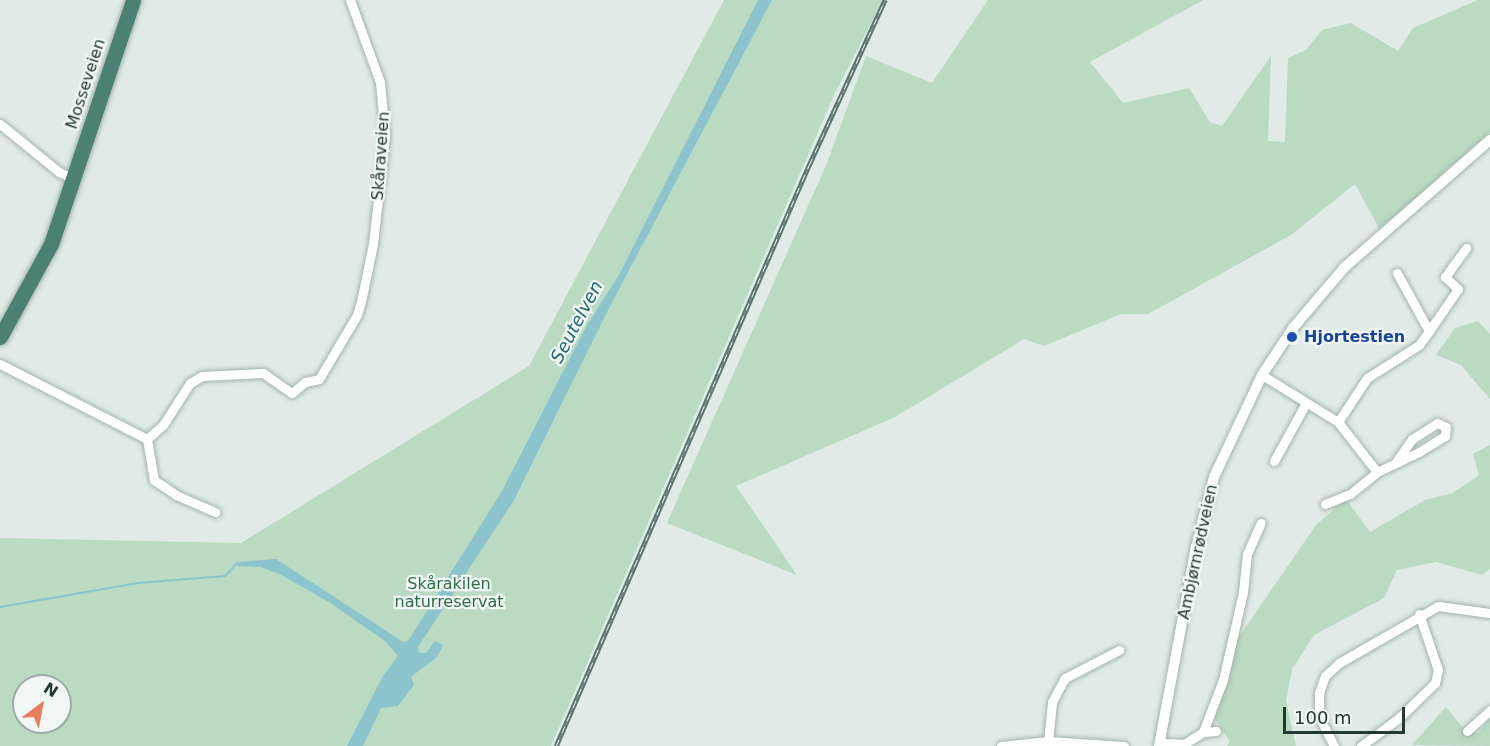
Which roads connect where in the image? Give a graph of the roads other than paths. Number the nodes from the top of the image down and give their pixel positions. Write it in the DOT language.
graph roads {
  1 [pos="133,0"];
  2 [pos="350,0"];
  3 [pos="0,124"];
  4 [pos="1490,140"];
  5 [pos="74,179"];
  6 [pos="1466,248"];
  7 [pos="1397,273"];
  8 [pos="1429,331"];
  9 [pos="0,337"];
  10 [pos="0,364"];
  11 [pos="1262,375"];
  12 [pos="1306,403"];
  13 [pos="1338,422"];
  14 [pos="147,439"];
  15 [pos="1274,461"];
  16 [pos="1396,462"];
  17 [pos="1377,472"];
  18 [pos="1325,504"];
  19 [pos="215,512"];
  20 [pos="1262,523"];
  21 [pos="1490,613"];
  22 [pos="1419,614"];
  23 [pos="1119,650"];
  24 [pos="1490,710"];
  25 [pos="1216,731"];
  26 [pos="1467,731"];
  27 [pos="1203,732"];
  28 [pos="1048,741"];
  29 [pos="1099,745"];
  30 [pos="1159,745"];
  31 [pos="1001,746"];
  32 [pos="1124,746"];
  33 [pos="1334,746"];
  34 [pos="1361,746"];
  1 -- 5 [label="highway, Mosseveien"];
  2 -- 14 [label="street, Skåraveien"];
  3 -- 5 [label="street"];
  4 -- 11 [label="street, Ambjørnrødveien"];
  5 -- 9 [label="highway, Mosseveien"];
  6 -- 8 [label="street"];
  7 -- 8 [label="street"];
  8 -- 13 [label="street"];
  10 -- 14 [label="street"];
  11 -- 12 [label="street"];
  11 -- 30 [label="street, Ambjørnrødveien"];
  12 -- 13 [label="street"];
  12 -- 15 [label="street"];
  13 -- 17 [label="street"];
  14 -- 19 [label="street"];
  16 -- 16 [label="street"];
  16 -- 17 [label="street"];
  17 -- 18 [label="street"];
  20 -- 27 [label="street"];
  21 -- 22 [label="street"];
  22 -- 33 [label="street"];
  22 -- 34 [label="street"];
  23 -- 28 [label="street"];
  24 -- 26 [label="street"];
  25 -- 27 [label="street, Ambjørnrødveien"];
  27 -- 30 [label="street, Ambjørnrødveien"];
  28 -- 29 [label="street"];
  28 -- 31 [label="street"];
  29 -- 32 [label="street"];
}
